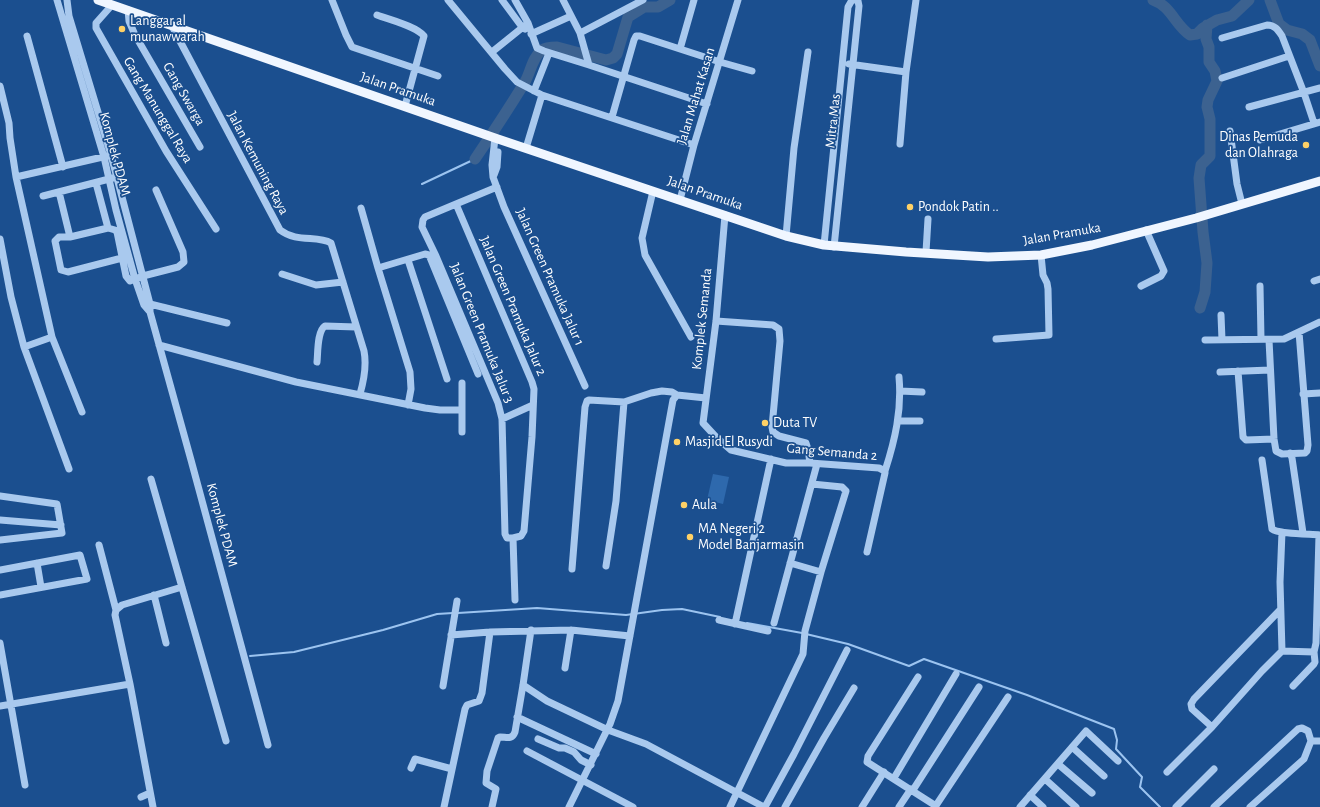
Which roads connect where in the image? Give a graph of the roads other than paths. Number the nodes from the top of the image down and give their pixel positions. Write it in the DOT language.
graph roads {
  1 [pos="98,0"];
  2 [pos="332,0"];
  3 [pos="448,0"];
  4 [pos="502,0"];
  5 [pos="515,0"];
  6 [pos="563,0"];
  7 [pos="643,0"];
  8 [pos="694,0"];
  9 [pos="738,0"];
  10 [pos="852,0"];
  11 [pos="855,0"];
  12 [pos="916,0"];
  13 [pos="57,1"];
  14 [pos="67,1"];
  15 [pos="112,5"];
  16 [pos="128,10"];
  17 [pos="377,15"];
  18 [pos="571,16"];
  19 [pos="524,25"];
  20 [pos="172,26"];
  21 [pos="531,33"];
  22 [pos="580,33"];
  23 [pos="27,36"];
  24 [pos="1222,38"];
  25 [pos="680,49"];
  26 [pos="544,51"];
  27 [pos="492,52"];
  28 [pos="808,52"];
  29 [pos="1289,56"];
  30 [pos="588,59"];
  31 [pos="720,62"];
  32 [pos="843,62"];
  33 [pos="853,65"];
  34 [pos="415,68"];
  35 [pos="752,72"];
  36 [pos="906,72"];
  37 [pos="438,76"];
  38 [pos="624,76"];
  39 [pos="1222,78"];
  40 [pos="0,86"];
  41 [pos="1320,88"];
  42 [pos="531,90"];
  43 [pos="1304,93"];
  44 [pos="542,95"];
  45 [pos="707,104"];
  46 [pos="405,106"];
  47 [pos="1249,107"];
  48 [pos="612,117"];
  49 [pos="1317,123"];
  50 [pos="102,124"];
  51 [pos="94,126"];
  52 [pos="1230,131"];
  53 [pos="493,137"];
  54 [pos="836,137"];
  55 [pos="844,138"];
  56 [pos="1260,140"];
  57 [pos="900,144"];
  58 [pos="694,145"];
  59 [pos="200,148"];
  60 [pos="526,148"];
  61 [pos="111,155"];
  62 [pos="104,157"];
  63 [pos="63,167"];
  64 [pos="16,176"];
  65 [pos="117,177"];
  66 [pos="109,179"];
  67 [pos="1320,181"];
  68 [pos="96,183"];
  69 [pos="497,187"];
  70 [pos="156,190"];
  71 [pos="653,191"];
  72 [pos="59,192"];
  73 [pos="43,196"];
  74 [pos="680,200"];
  75 [pos="456,204"];
  76 [pos="1242,204"];
  77 [pos="361,208"];
  78 [pos="724,215"];
  79 [pos="928,219"];
  80 [pos="108,228"];
  81 [pos="216,229"];
  82 [pos="1146,230"];
  83 [pos="786,236"];
  84 [pos="70,237"];
  85 [pos="0,239"];
  86 [pos="829,246"];
  87 [pos="926,252"];
  88 [pos="1041,255"];
  89 [pos="122,258"];
  90 [pos="408,260"];
  91 [pos="378,268"];
  92 [pos="282,274"];
  93 [pos="143,276"];
  94 [pos="135,279"];
  95 [pos="343,282"];
  96 [pos="1141,286"];
  97 [pos="1260,286"];
  98 [pos="147,305"];
  99 [pos="1221,315"];
  100 [pos="716,321"];
  101 [pos="1320,322"];
  102 [pos="227,323"];
  103 [pos="356,328"];
  104 [pos="1298,332"];
  105 [pos="52,337"];
  106 [pos="691,337"];
  107 [pos="996,339"];
  108 [pos="1265,339"];
  109 [pos="1205,340"];
  110 [pos="1222,340"];
  111 [pos="159,345"];
  112 [pos="24,347"];
  113 [pos="317,362"];
  114 [pos="1270,370"];
  115 [pos="1238,371"];
  116 [pos="1220,372"];
  117 [pos="478,374"];
  118 [pos="899,377"];
  119 [pos="447,379"];
  120 [pos="462,383"];
  121 [pos="585,386"];
  122 [pos="900,391"];
  123 [pos="922,392"];
  124 [pos="360,394"];
  125 [pos="1304,394"];
  126 [pos="1320,394"];
  127 [pos="677,395"];
  128 [pos="706,398"];
  129 [pos="624,402"];
  130 [pos="408,405"];
  131 [pos="533,405"];
  132 [pos="462,410"];
  133 [pos="82,412"];
  134 [pos="502,419"];
  135 [pos="898,421"];
  136 [pos="920,421"];
  137 [pos="704,425"];
  138 [pos="462,432"];
  139 [pos="1274,439"];
  140 [pos="1290,453"];
  141 [pos="771,458"];
  142 [pos="1262,460"];
  143 [pos="814,463"];
  144 [pos="69,469"];
  145 [pos="886,471"];
  146 [pos="151,479"];
  147 [pos="812,484"];
  148 [pos="0,496"];
  149 [pos="0,520"];
  150 [pos="61,526"];
  151 [pos="1282,532"];
  152 [pos="1303,533"];
  153 [pos="1320,535"];
  154 [pos="513,538"];
  155 [pos="0,540"];
  156 [pos="99,545"];
  157 [pos="867,552"];
  158 [pos="790,563"];
  159 [pos="37,564"];
  160 [pos="606,566"];
  161 [pos="572,569"];
  162 [pos="0,570"];
  163 [pos="821,572"];
  164 [pos="182,586"];
  165 [pos="41,587"];
  166 [pos="0,595"];
  167 [pos="154,595"];
  168 [pos="515,600"];
  169 [pos="457,601"];
  170 [pos="116,610"];
  171 [pos="1280,610"];
  172 [pos="719,620"];
  173 [pos="735,621"];
  174 [pos="774,623"];
  175 [pos="531,630"];
  176 [pos="570,630"];
  177 [pos="490,632"];
  178 [pos="768,632"];
  179 [pos="452,635"];
  180 [pos="630,636"];
  181 [pos="0,643"];
  182 [pos="166,643"];
  183 [pos="847,650"];
  184 [pos="1282,651"];
  185 [pos="1314,652"];
  186 [pos="1317,662"];
  187 [pos="565,668"];
  188 [pos="956,674"];
  189 [pos="918,677"];
  190 [pos="130,684"];
  191 [pos="443,686"];
  192 [pos="523,686"];
  193 [pos="1292,686"];
  194 [pos="979,687"];
  195 [pos="854,688"];
  196 [pos="1008,697"];
  197 [pos="12,704"];
  198 [pos="0,706"];
  199 [pos="517,717"];
  200 [pos="1212,727"];
  201 [pos="608,730"];
  202 [pos="538,739"];
  203 [pos="226,741"];
  204 [pos="1311,741"];
  205 [pos="1320,741"];
  206 [pos="268,745"];
  207 [pos="1072,747"];
  208 [pos="527,751"];
  209 [pos="596,754"];
  210 [pos="1118,761"];
  211 [pos="1058,764"];
  212 [pos="591,765"];
  213 [pos="411,768"];
  214 [pos="1214,768"];
  215 [pos="452,769"];
  216 [pos="884,772"];
  217 [pos="1168,772"];
  218 [pos="1104,776"];
  219 [pos="894,778"];
  220 [pos="1045,779"];
  221 [pos="583,781"];
  222 [pos="25,785"];
  223 [pos="912,789"];
  224 [pos="737,792"];
  225 [pos="150,793"];
  226 [pos="1092,793"];
  227 [pos="1030,795"];
  228 [pos="141,797"];
  229 [pos="936,806"];
  230 [pos="153,807"];
  231 [pos="446,807"];
  232 [pos="492,807"];
  233 [pos="570,807"];
  234 [pos="634,807"];
  235 [pos="730,807"];
  236 [pos="765,807"];
  237 [pos="785,807"];
  238 [pos="862,807"];
  239 [pos="899,807"];
  240 [pos="1020,807"];
  241 [pos="1043,807"];
  242 [pos="1076,807"];
  243 [pos="1176,807"];
  244 [pos="1214,807"];
  245 [pos="1250,807"];
  1 -- 15 [label="main road, Jalan Pramuka"];
  2 -- 34 [label="street"];
  3 -- 27 [label="street"];
  4 -- 19 [label="street"];
  5 -- 19 [label="street"];
  6 -- 18 [label="street"];
  7 -- 22 [label="street"];
  8 -- 25 [label="street"];
  9 -- 31 [label="street, Jalan Mahat Kasan"];
  10 -- 32 [label="street, Mitra Mas"];
  11 -- 33 [label="street, Mitra Mas"];
  12 -- 36 [label="street"];
  13 -- 14 [label="street"];
  13 -- 51 [label="street, Komplek PDAM"];
  14 -- 50 [label="street, Komplek PDAM"];
  15 -- 16 [label="main road, Jalan Pramuka"];
  15 -- 81 [label="street, Gang Manunggal Raya"];
  16 -- 20 [label="main road, Jalan Pramuka"];
  16 -- 59 [label="street, Gang Swarga"];
  17 -- 34 [label="street"];
  18 -- 21 [label="street"];
  18 -- 22 [label="street"];
  19 -- 21 [label="street"];
  19 -- 27 [label="street"];
  20 -- 46 [label="main road, Jalan Pramuka"];
  20 -- 95 [label="street, Jalan Kemuning Raya"];
  21 -- 26 [label="street"];
  22 -- 30 [label="street"];
  23 -- 63 [label="street"];
  24 -- 29 [label="street"];
  25 -- 31 [label="street"];
  25 -- 38 [label="street"];
  26 -- 30 [label="street"];
  26 -- 42 [label="street"];
  27 -- 42 [label="street"];
  28 -- 83 [label="street"];
  29 -- 39 [label="street"];
  29 -- 43 [label="street"];
  30 -- 38 [label="street"];
  31 -- 35 [label="street"];
  31 -- 45 [label="street, Jalan Mahat Kasan"];
  32 -- 33 [label="street"];
  32 -- 54 [label="street, Mitra Mas"];
  33 -- 36 [label="street"];
  33 -- 55 [label="street, Mitra Mas"];
  34 -- 37 [label="street"];
  34 -- 46 [label="street"];
  36 -- 57 [label="street"];
  38 -- 45 [label="street"];
  38 -- 48 [label="street"];
  40 -- 64 [label="street"];
  41 -- 43 [label="street"];
  42 -- 44 [label="street"];
  43 -- 47 [label="street"];
  43 -- 49 [label="street"];
  44 -- 48 [label="street"];
  44 -- 60 [label="street"];
  45 -- 58 [label="street, Jalan Mahat Kasan"];
  46 -- 53 [label="main road, Jalan Pramuka"];
  48 -- 58 [label="street"];
  49 -- 56 [label="street"];
  50 -- 51 [label="street"];
  50 -- 61 [label="street, Komplek PDAM"];
  51 -- 62 [label="street, Komplek PDAM"];
  52 -- 76 [label="street"];
  53 -- 60 [label="main road, Jalan Pramuka"];
  53 -- 69 [label="street, Jalan Green Pramuka Jalur 1"];
  54 -- 55 [label="street"];
  54 -- 86 [label="street, Mitra Mas"];
  55 -- 86 [label="street, Mitra Mas"];
  58 -- 74 [label="street, Jalan Mahat Kasan"];
  60 -- 71 [label="main road, Jalan Pramuka"];
  61 -- 62 [label="street"];
  61 -- 65 [label="street, Komplek PDAM"];
  62 -- 63 [label="street"];
  62 -- 66 [label="street, Komplek PDAM"];
  63 -- 64 [label="street"];
  64 -- 105 [label="street"];
  65 -- 66 [label="street"];
  65 -- 93 [label="street, Komplek PDAM"];
  66 -- 68 [label="street"];
  66 -- 94 [label="street, Komplek PDAM"];
  67 -- 76 [label="main road, Jalan Pramuka"];
  68 -- 72 [label="street"];
  68 -- 80 [label="street"];
  69 -- 75 [label="street"];
  69 -- 121 [label="street, Jalan Green Pramuka Jalur 1"];
  70 -- 93 [label="street"];
  71 -- 74 [label="main road, Jalan Pramuka"];
  71 -- 106 [label="street"];
  72 -- 73 [label="street"];
  72 -- 84 [label="street"];
  74 -- 78 [label="main road, Jalan Pramuka"];
  75 -- 131 [label="street, Jalan Green Pramuka Jalur 2"];
  75 -- 134 [label="street, Jalan Green Pramuka Jalur 3"];
  76 -- 82 [label="main road, Jalan Pramuka"];
  77 -- 91 [label="street"];
  78 -- 83 [label="main road, Jalan Pramuka"];
  78 -- 100 [label="street, Komplek Semanda"];
  79 -- 87 [label="street"];
  80 -- 84 [label="street"];
  80 -- 89 [label="street"];
  82 -- 88 [label="main road, Jalan Pramuka"];
  82 -- 96 [label="street"];
  83 -- 86 [label="main road, Jalan Pramuka"];
  84 -- 89 [label="street"];
  85 -- 112 [label="street"];
  86 -- 87 [label="main road, Jalan Pramuka"];
  87 -- 88 [label="main road, Jalan Pramuka"];
  88 -- 107 [label="street"];
  89 -- 94 [label="street"];
  90 -- 91 [label="street"];
  90 -- 117 [label="street"];
  90 -- 119 [label="street"];
  91 -- 130 [label="street"];
  92 -- 95 [label="street"];
  93 -- 94 [label="street"];
  93 -- 98 [label="street, Komplek PDAM"];
  94 -- 98 [label="street, Komplek PDAM"];
  95 -- 103 [label="street, Jalan Kemuning Raya"];
  97 -- 108 [label="street"];
  98 -- 102 [label="street"];
  98 -- 111 [label="street, Komplek PDAM"];
  99 -- 110 [label="street"];
  100 -- 128 [label="street, Komplek Semanda"];
  100 -- 143 [label="street"];
  101 -- 104 [label="street"];
  103 -- 113 [label="street"];
  103 -- 124 [label="street, Jalan Kemuning Raya"];
  104 -- 108 [label="street"];
  104 -- 125 [label="street"];
  105 -- 112 [label="street"];
  105 -- 133 [label="street"];
  108 -- 110 [label="street"];
  108 -- 114 [label="street"];
  109 -- 110 [label="street"];
  111 -- 124 [label="street"];
  111 -- 206 [label="street, Komplek PDAM"];
  112 -- 144 [label="street"];
  114 -- 115 [label="street"];
  114 -- 139 [label="street"];
  115 -- 116 [label="street"];
  115 -- 139 [label="street"];
  118 -- 122 [label="street"];
  120 -- 132 [label="street"];
  122 -- 123 [label="street"];
  122 -- 135 [label="street"];
  124 -- 130 [label="street"];
  125 -- 126 [label="street"];
  125 -- 140 [label="street"];
  127 -- 128 [label="street"];
  127 -- 129 [label="street"];
  127 -- 180 [label="street"];
  128 -- 137 [label="street, Komplek Semanda"];
  129 -- 160 [label="street"];
  129 -- 161 [label="street"];
  130 -- 132 [label="street"];
  131 -- 134 [label="street"];
  131 -- 154 [label="street, Jalan Green Pramuka Jalur 2"];
  132 -- 138 [label="street"];
  134 -- 154 [label="street, Jalan Green Pramuka Jalur 3"];
  135 -- 136 [label="street"];
  135 -- 145 [label="street"];
  137 -- 141 [label="street, Gang Semanda 2"];
  139 -- 140 [label="street"];
  140 -- 152 [label="street"];
  141 -- 143 [label="street, Gang Semanda 2"];
  141 -- 173 [label="street"];
  142 -- 151 [label="street"];
  143 -- 145 [label="street, Gang Semanda 2"];
  143 -- 147 [label="street"];
  145 -- 157 [label="street, Gang Semanda 2"];
  146 -- 164 [label="street"];
  147 -- 158 [label="street"];
  147 -- 163 [label="street"];
  148 -- 150 [label="street"];
  149 -- 150 [label="street"];
  150 -- 155 [label="street"];
  151 -- 152 [label="street"];
  151 -- 171 [label="street"];
  152 -- 153 [label="street"];
  153 -- 185 [label="street"];
  154 -- 168 [label="street"];
  156 -- 170 [label="street"];
  158 -- 163 [label="street"];
  158 -- 174 [label="street"];
  159 -- 162 [label="street"];
  159 -- 165 [label="street"];
  159 -- 165 [label="street"];
  163 -- 224 [label="street"];
  164 -- 167 [label="street"];
  164 -- 203 [label="street"];
  165 -- 166 [label="street"];
  167 -- 170 [label="street"];
  167 -- 182 [label="street"];
  169 -- 179 [label="street"];
  170 -- 190 [label="street"];
  171 -- 184 [label="street"];
  171 -- 200 [label="street"];
  172 -- 173 [label="street"];
  173 -- 178 [label="street"];
  175 -- 176 [label="street"];
  175 -- 177 [label="street"];
  175 -- 192 [label="street"];
  176 -- 180 [label="street"];
  176 -- 187 [label="street"];
  177 -- 179 [label="street"];
  177 -- 215 [label="street"];
  179 -- 191 [label="street"];
  180 -- 201 [label="street"];
  181 -- 197 [label="street"];
  183 -- 236 [label="street"];
  184 -- 185 [label="street"];
  184 -- 200 [label="street"];
  185 -- 186 [label="street"];
  186 -- 193 [label="street"];
  188 -- 219 [label="street"];
  189 -- 216 [label="street"];
  190 -- 197 [label="street"];
  190 -- 225 [label="street"];
  192 -- 199 [label="street"];
  192 -- 201 [label="street"];
  194 -- 223 [label="street"];
  195 -- 237 [label="street"];
  196 -- 229 [label="street"];
  197 -- 198 [label="street"];
  197 -- 222 [label="street"];
  199 -- 209 [label="street"];
  199 -- 232 [label="street"];
  200 -- 217 [label="street"];
  201 -- 209 [label="street"];
  201 -- 224 [label="street"];
  202 -- 212 [label="street"];
  204 -- 205 [label="street"];
  204 -- 244 [label="street"];
  204 -- 245 [label="street"];
  207 -- 210 [label="street"];
  207 -- 211 [label="street"];
  207 -- 218 [label="street"];
  208 -- 221 [label="street"];
  209 -- 212 [label="street"];
  211 -- 220 [label="street"];
  211 -- 226 [label="street"];
  212 -- 221 [label="street"];
  213 -- 215 [label="street"];
  214 -- 243 [label="street"];
  215 -- 231 [label="street"];
  216 -- 219 [label="street"];
  216 -- 238 [label="street"];
  219 -- 223 [label="street"];
  220 -- 227 [label="street"];
  220 -- 242 [label="street"];
  221 -- 233 [label="street"];
  221 -- 234 [label="street"];
  223 -- 229 [label="street"];
  223 -- 239 [label="street"];
  224 -- 235 [label="street"];
  224 -- 236 [label="street"];
  225 -- 228 [label="street"];
  225 -- 230 [label="street"];
  227 -- 240 [label="street"];
  227 -- 241 [label="street"];
}
